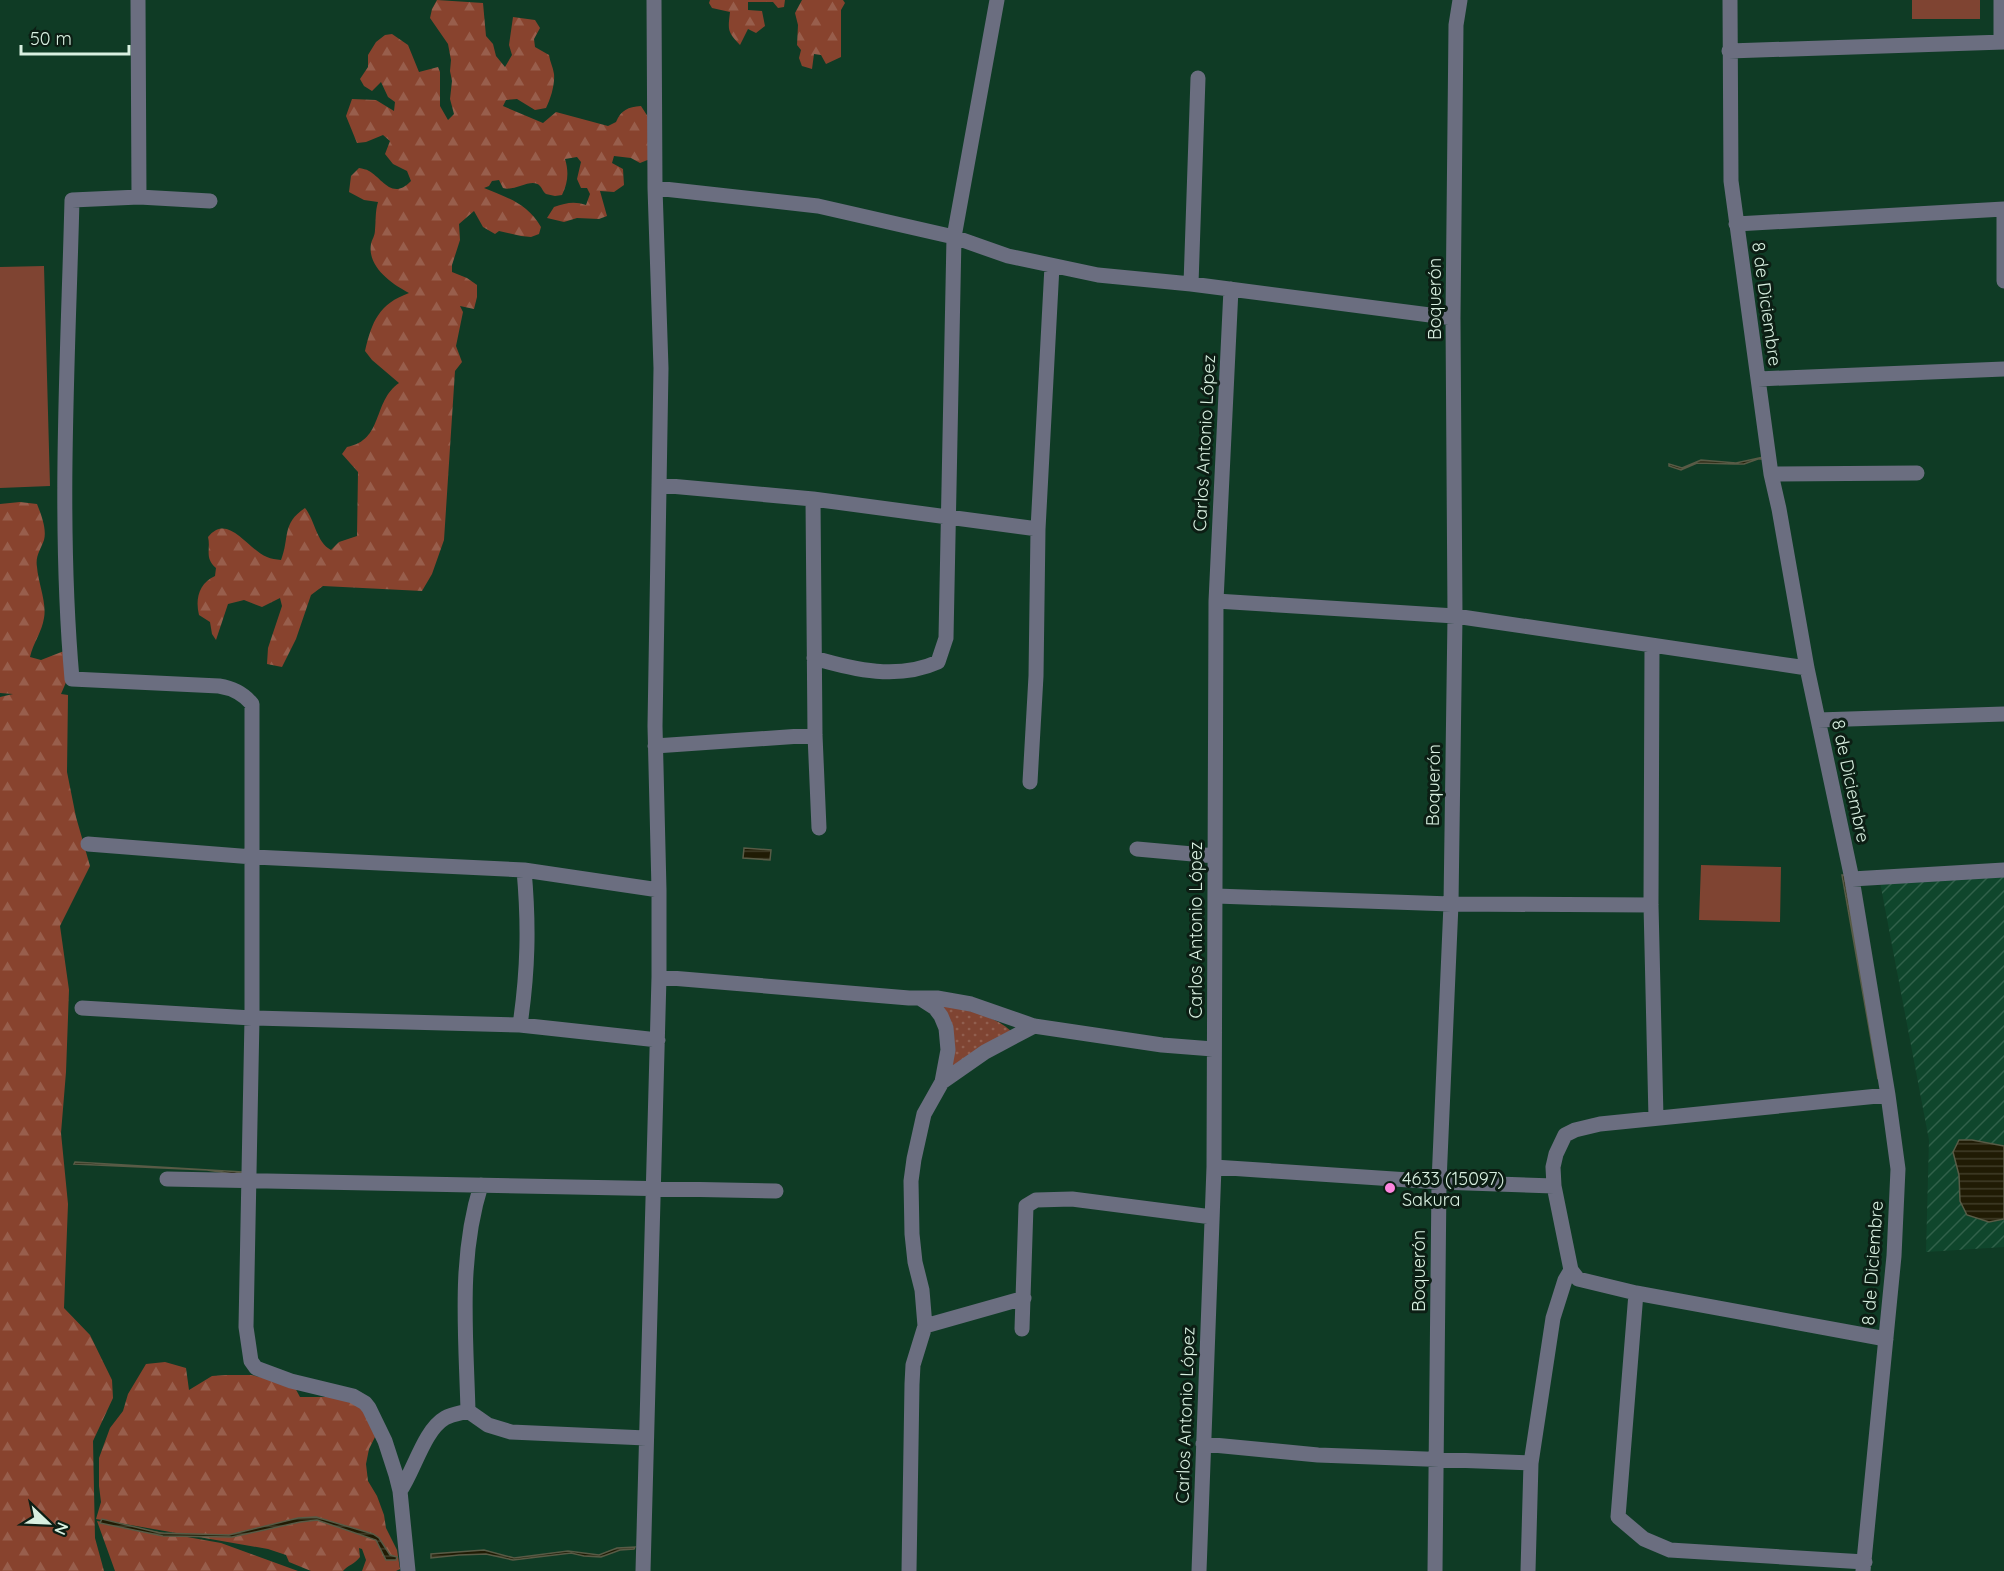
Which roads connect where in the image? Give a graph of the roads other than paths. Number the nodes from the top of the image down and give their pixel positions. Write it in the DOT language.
graph roads {
  1 [pos="138,0"];
  2 [pos="654,0"];
  3 [pos="997,0"];
  4 [pos="1460,0"];
  5 [pos="1730,0"];
  6 [pos="2001,0"];
  7 [pos="2002,42"];
  8 [pos="1729,51"];
  9 [pos="1197,78"];
  10 [pos="655,188"];
  11 [pos="139,196"];
  12 [pos="210,201"];
  13 [pos="2004,209"];
  14 [pos="1736,224"];
  15 [pos="954,237"];
  16 [pos="1052,266"];
  17 [pos="2004,281"];
  18 [pos="1191,284"];
  19 [pos="1231,289"];
  20 [pos="1453,318"];
  21 [pos="2004,369"];
  22 [pos="1758,379"];
  23 [pos="1917,473"];
  24 [pos="1771,474"];
  25 [pos="659,485"];
  26 [pos="813,499"];
  27 [pos="949,517"];
  28 [pos="1038,529"];
  29 [pos="1216,601"];
  30 [pos="1455,616"];
  31 [pos="1652,646"];
  32 [pos="814,658"];
  33 [pos="1807,668"];
  34 [pos="2004,714"];
  35 [pos="1818,720"];
  36 [pos="815,735"];
  37 [pos="655,746"];
  38 [pos="1030,782"];
  39 [pos="819,828"];
  40 [pos="88,844"];
  41 [pos="1137,849"];
  42 [pos="1215,856"];
  43 [pos="253,857"];
  44 [pos="524,870"];
  45 [pos="2004,870"];
  46 [pos="1852,879"];
  47 [pos="659,890"];
  48 [pos="1216,896"];
  49 [pos="1451,904"];
  50 [pos="1652,905"];
  51 [pos="659,977"];
  52 [pos="921,999"];
  53 [pos="82,1008"];
  54 [pos="252,1018"];
  55 [pos="520,1025"];
  56 [pos="1034,1026"];
  57 [pos="658,1040"];
  58 [pos="1213,1049"];
  59 [pos="942,1082"];
  60 [pos="1888,1095"];
  61 [pos="1656,1118"];
  62 [pos="1214,1167"];
  63 [pos="167,1179"];
  64 [pos="248,1181"];
  65 [pos="1438,1182"];
  66 [pos="481,1185"];
  67 [pos="1554,1186"];
  68 [pos="654,1188"];
  69 [pos="776,1191"];
  70 [pos="1212,1217"];
  71 [pos="1571,1270"];
  72 [pos="1636,1293"];
  73 [pos="1024,1298"];
  74 [pos="925,1326"];
  75 [pos="1022,1329"];
  76 [pos="1886,1339"];
  77 [pos="468,1411"];
  78 [pos="646,1438"];
  79 [pos="1203,1444"];
  80 [pos="1435,1459"];
  81 [pos="1531,1463"];
  82 [pos="400,1491"];
  83 [pos="1864,1566"];
  84 [pos="408,1571"];
  85 [pos="643,1571"];
  86 [pos="909,1571"];
  87 [pos="1199,1571"];
  88 [pos="1435,1571"];
  89 [pos="1528,1571"];
  1 -- 11 [label="street"];
  2 -- 10 [label="street"];
  3 -- 15 [label="street"];
  4 -- 20 [label="street, Boquerón"];
  5 -- 8 [label="street, 8 de Diciembre"];
  6 -- 7 [label="street"];
  7 -- 8 [label="street"];
  8 -- 14 [label="street, 8 de Diciembre"];
  9 -- 18 [label="street"];
  10 -- 15 [label="street"];
  10 -- 25 [label="street"];
  11 -- 12 [label="street"];
  11 -- 43 [label="street"];
  13 -- 14 [label="street"];
  13 -- 17 [label="street"];
  14 -- 22 [label="street, 8 de Diciembre"];
  15 -- 16 [label="street"];
  15 -- 27 [label="street"];
  16 -- 18 [label="street"];
  16 -- 28 [label="street"];
  18 -- 19 [label="street"];
  19 -- 20 [label="street"];
  19 -- 29 [label="street, Carlos Antonio López"];
  20 -- 30 [label="street, Boquerón"];
  21 -- 22 [label="street"];
  22 -- 24 [label="street, 8 de Diciembre"];
  23 -- 24 [label="street"];
  24 -- 33 [label="street, 8 de Diciembre"];
  25 -- 26 [label="street"];
  25 -- 37 [label="street"];
  26 -- 27 [label="street"];
  26 -- 32 [label="street"];
  27 -- 28 [label="street"];
  27 -- 32 [label="street"];
  28 -- 38 [label="street"];
  29 -- 30 [label="street"];
  29 -- 42 [label="street, Carlos Antonio López"];
  30 -- 31 [label="street"];
  30 -- 49 [label="street, Boquerón"];
  31 -- 33 [label="street"];
  31 -- 50 [label="street"];
  32 -- 36 [label="street"];
  33 -- 35 [label="street, 8 de Diciembre"];
  34 -- 35 [label="street"];
  35 -- 46 [label="street, 8 de Diciembre"];
  36 -- 37 [label="street"];
  36 -- 39 [label="street"];
  37 -- 47 [label="street"];
  40 -- 43 [label="street"];
  41 -- 42 [label="street"];
  42 -- 48 [label="street, Carlos Antonio López"];
  43 -- 44 [label="street"];
  43 -- 54 [label="street"];
  44 -- 47 [label="street"];
  44 -- 55 [label="street"];
  45 -- 46 [label="street"];
  46 -- 60 [label="street, 8 de Diciembre"];
  47 -- 51 [label="street"];
  48 -- 49 [label="street"];
  48 -- 58 [label="street, Carlos Antonio López"];
  49 -- 50 [label="street"];
  49 -- 65 [label="street, Boquerón"];
  50 -- 61 [label="street"];
  51 -- 52 [label="street"];
  51 -- 57 [label="street"];
  52 -- 56 [label="street"];
  52 -- 59 [label="street"];
  53 -- 54 [label="street"];
  54 -- 55 [label="street"];
  54 -- 64 [label="street"];
  55 -- 57 [label="street"];
  56 -- 58 [label="street"];
  56 -- 59 [label="street"];
  57 -- 68 [label="street"];
  58 -- 62 [label="street, Carlos Antonio López"];
  59 -- 74 [label="street"];
  60 -- 61 [label="street"];
  60 -- 76 [label="street, 8 de Diciembre"];
  61 -- 67 [label="street"];
  62 -- 65 [label="street"];
  62 -- 70 [label="street, Carlos Antonio López"];
  63 -- 64 [label="street"];
  64 -- 66 [label="street"];
  64 -- 82 [label="street"];
  65 -- 67 [label="street"];
  65 -- 80 [label="street, Boquerón"];
  66 -- 68 [label="street"];
  66 -- 77 [label="street"];
  67 -- 71 [label="street"];
  68 -- 69 [label="street"];
  68 -- 78 [label="street"];
  70 -- 73 [label="street"];
  70 -- 79 [label="street, Carlos Antonio López"];
  71 -- 72 [label="street"];
  71 -- 81 [label="street"];
  72 -- 76 [label="street"];
  72 -- 83 [label="street"];
  73 -- 74 [label="street"];
  73 -- 75 [label="street"];
  74 -- 86 [label="street"];
  76 -- 83 [label="street, 8 de Diciembre"];
  77 -- 78 [label="street"];
  77 -- 82 [label="street"];
  78 -- 85 [label="street"];
  79 -- 80 [label="street"];
  79 -- 87 [label="street, Carlos Antonio López"];
  80 -- 81 [label="street"];
  80 -- 88 [label="street, Boquerón"];
  81 -- 89 [label="street"];
  82 -- 84 [label="street"];
}
